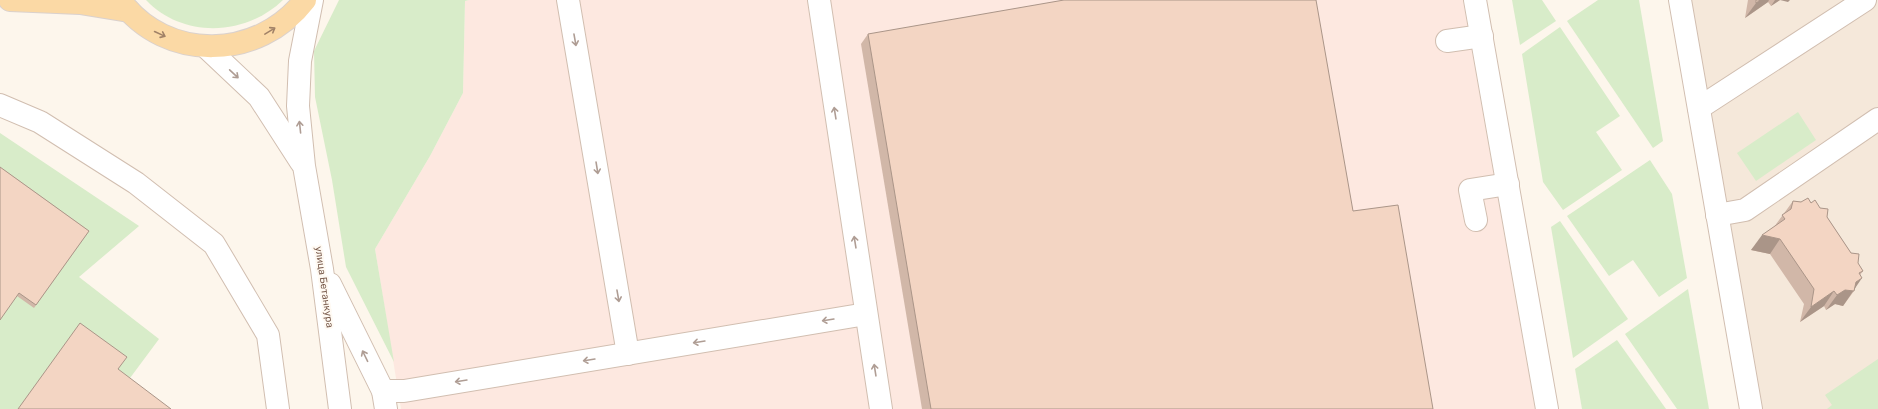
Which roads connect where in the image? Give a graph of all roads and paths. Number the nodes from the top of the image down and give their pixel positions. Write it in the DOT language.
graph roads {
  1 [pos="10,0"];
  2 [pos="305,0"];
  3 [pos="312,0"];
  4 [pos="571,0"];
  5 [pos="819,0"];
  6 [pos="1475,0"];
  7 [pos="1680,0"];
  8 [pos="1865,0"];
  9 [pos="124,6"];
  10 [pos="1482,36"];
  11 [pos="1447,41"];
  12 [pos="206,47"];
  13 [pos="0,105"];
  14 [pos="1699,108"];
  15 [pos="1878,119"];
  16 [pos="304,166"];
  17 [pos="1508,184"];
  18 [pos="1717,215"];
  19 [pos="1476,220"];
  20 [pos="322,269"];
  21 [pos="866,314"];
  22 [pos="628,354"];
  23 [pos="384,400"];
  24 [pos="278,409"];
  25 [pos="340,409"];
  26 [pos="881,409"];
  27 [pos="1547,409"];
  28 [pos="1751,409"];
  1 -- 9 [label="main road"];
  12 -- 2 [label="main road, one-way"];
  16 -- 3 [label="street, улица Бетанкура, one-way"];
  4 -- 22 [label="street, one-way"];
  21 -- 5 [label="street, one-way"];
  6 -- 10 [label="street"];
  7 -- 14 [label="street"];
  8 -- 14 [label="street"];
  9 -- 12 [label="main road, one-way"];
  10 -- 11 [label="street"];
  10 -- 17 [label="street"];
  12 -- 16 [label="street, улица Бетанкура, one-way"];
  13 -- 24 [label="street"];
  14 -- 18 [label="street"];
  15 -- 18 [label="street"];
  16 -- 20 [label="street, улица Бетанкура"];
  17 -- 19 [label="street"];
  17 -- 27 [label="street"];
  18 -- 28 [label="street"];
  23 -- 20 [label="street, one-way"];
  20 -- 25 [label="street, улица Бетанкура"];
  21 -- 22 [label="street, one-way"];
  26 -- 21 [label="street, one-way"];
  22 -- 23 [label="street, one-way"];
}
